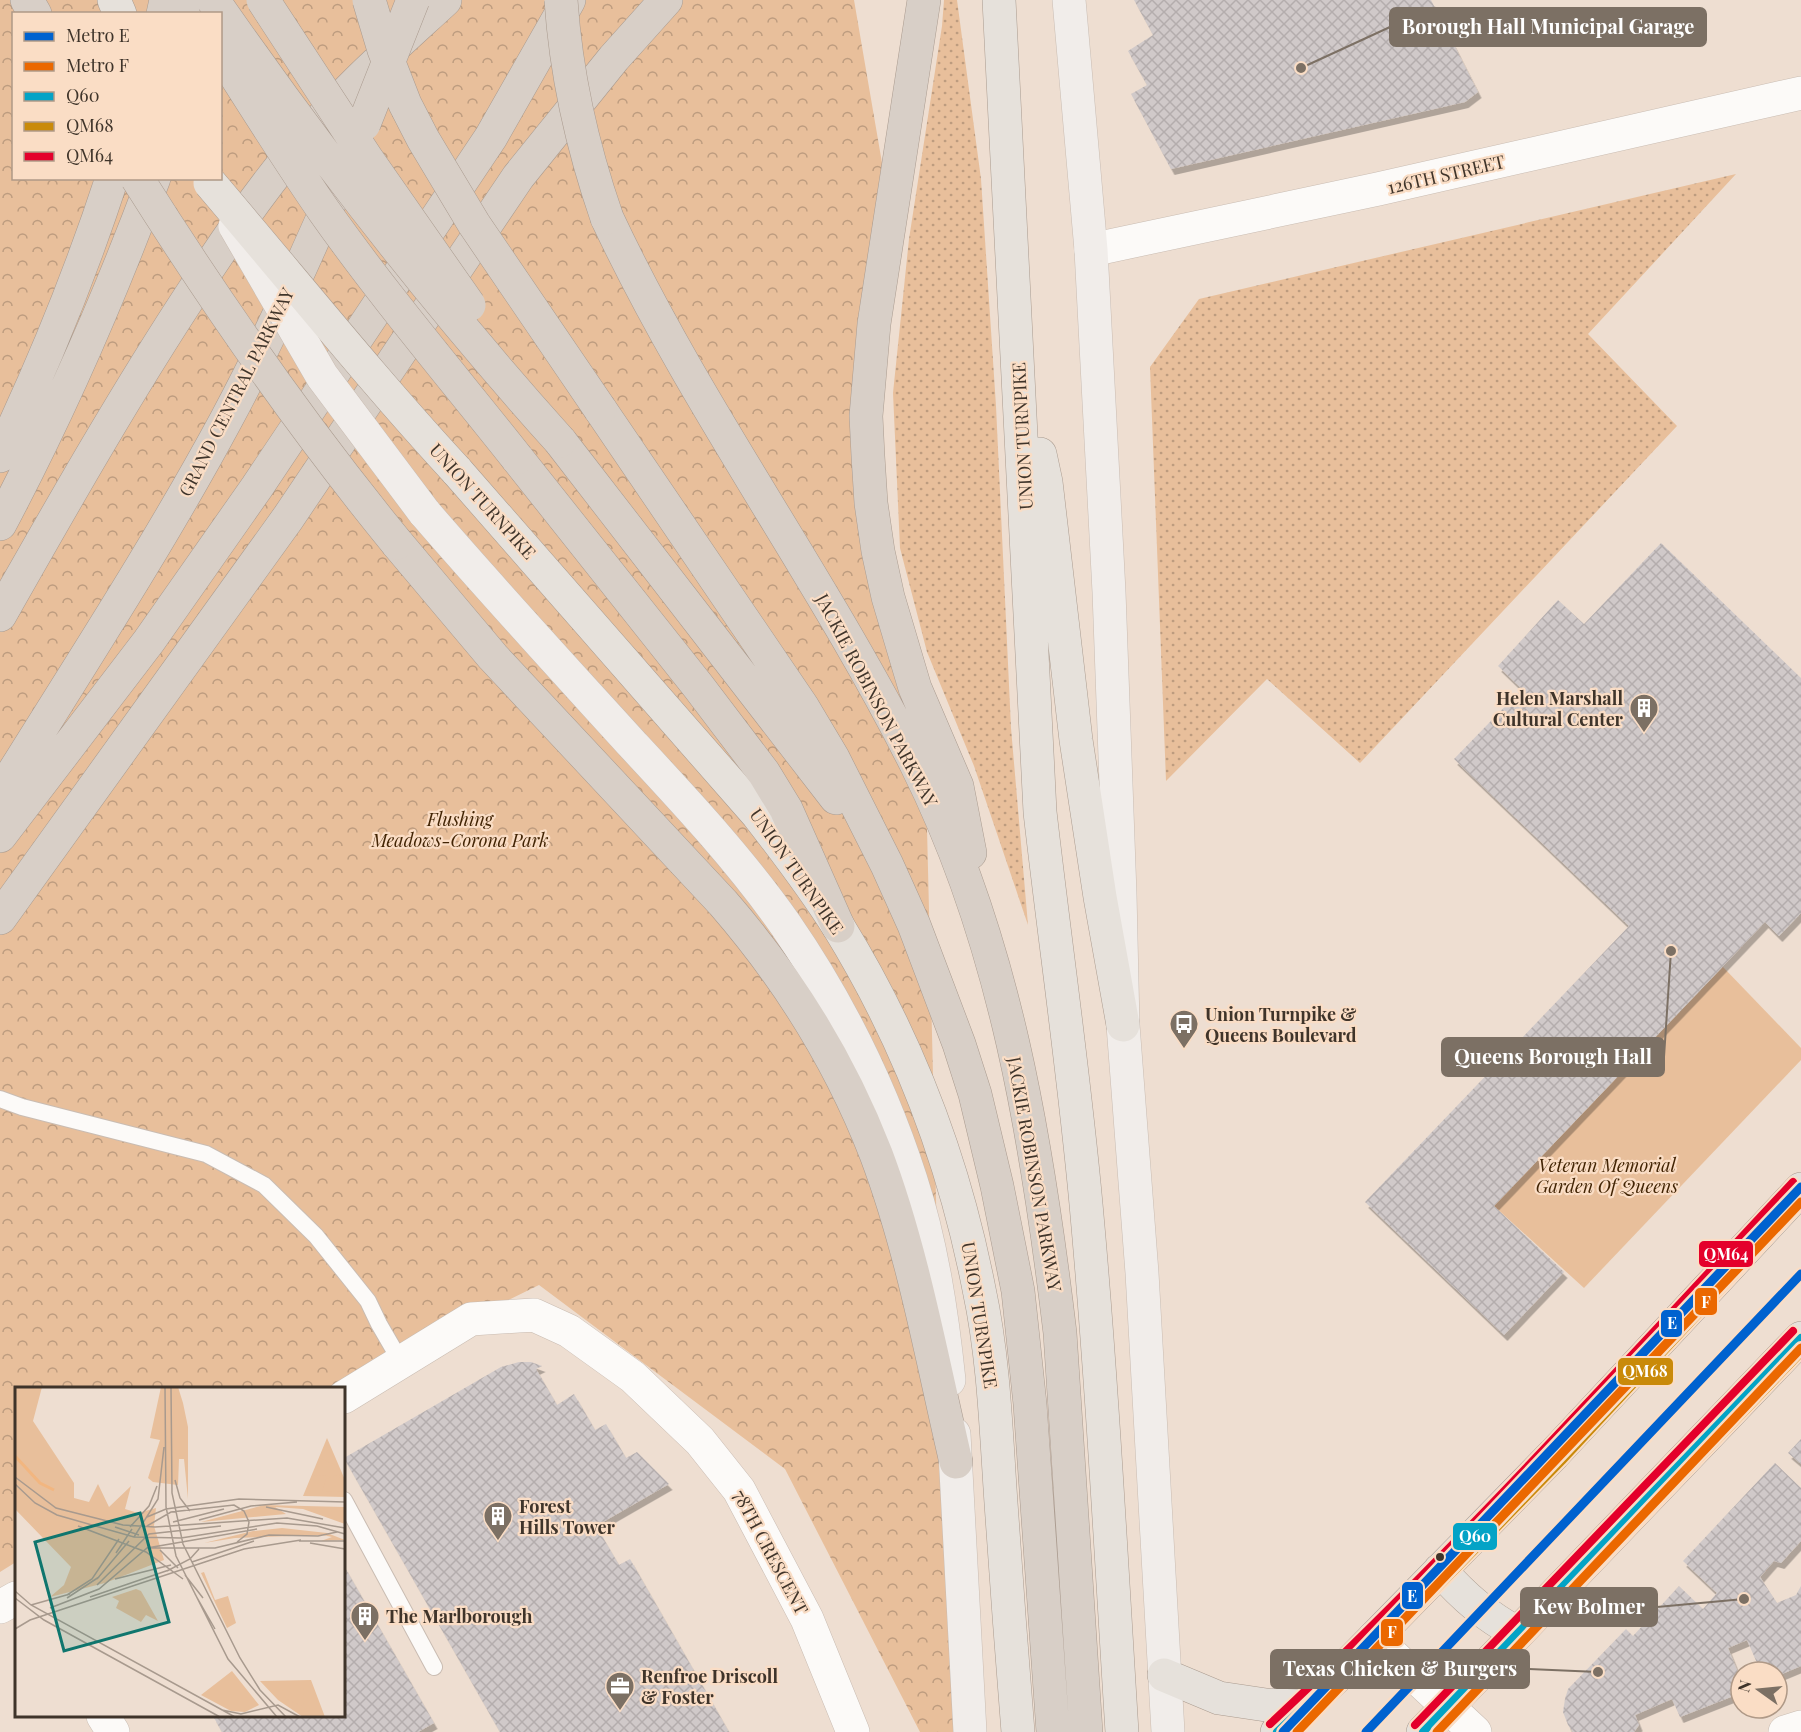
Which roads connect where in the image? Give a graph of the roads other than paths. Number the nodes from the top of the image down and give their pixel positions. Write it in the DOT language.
graph roads {
  1 [pos="214,0"];
  2 [pos="263,0"];
  3 [pos="369,0"];
  4 [pos="413,0"];
  5 [pos="445,0"];
  6 [pos="561,0"];
  7 [pos="569,0"];
  8 [pos="666,0"];
  9 [pos="924,0"];
  10 [pos="999,0"];
  11 [pos="1069,0"];
  12 [pos="222,54"];
  13 [pos="1801,93"];
  14 [pos="111,180"];
  15 [pos="138,180"];
  16 [pos="153,180"];
  17 [pos="209,181"];
  18 [pos="1091,250"];
  19 [pos="1018,343"];
  20 [pos="560,441"];
  21 [pos="0,456"];
  22 [pos="0,524"];
  23 [pos="0,615"];
  24 [pos="0,794"];
  25 [pos="0,836"];
  26 [pos="887,865"];
  27 [pos="0,918"];
  28 [pos="838,926"];
  29 [pos="987,943"];
  30 [pos="1123,1025"];
  31 [pos="0,1099"];
  32 [pos="1801,1189"];
  33 [pos="1801,1338"];
  34 [pos="401,1362"];
  35 [pos="345,1396"];
  36 [pos="956,1462"];
  37 [pos="345,1502"];
  38 [pos="1440,1570"];
  39 [pos="15,1599"];
  40 [pos="0,1607"];
  41 [pos="1517,1633"];
  42 [pos="1374,1638"];
  43 [pos="434,1667"];
  44 [pos="1164,1675"];
  45 [pos="1303,1706"];
  46 [pos="1448,1706"];
  47 [pos="104,1717"];
  48 [pos="1801,1727"];
  49 [pos="113,1732"];
  50 [pos="853,1732"];
  51 [pos="970,1732"];
  52 [pos="1018,1732"];
  53 [pos="1053,1732"];
  54 [pos="1086,1732"];
  55 [pos="1122,1732"];
  56 [pos="1168,1732"];
  57 [pos="1277,1732"];
  58 [pos="1423,1732"];
  59 [pos="1475,1732"];
  60 [pos="1785,1732"];
  1 -- 20 [label="highway, bridge"];
  2 -- 20 [label="highway, bridge"];
  3 -- 26 [label="highway, bridge"];
  4 -- 24 [label="highway, GRAND CENTRAL PARKWAY, bridge"];
  5 -- 23 [label="highway"];
  6 -- 29 [label="highway, JACKIE ROBINSON PARKWAY, bridge"];
  7 -- 25 [label="highway, bridge"];
  8 -- 27 [label="highway"];
  9 -- 29 [label="highway"];
  10 -- 19 [label="main road, UNION TURNPIKE"];
  11 -- 18 [label="main road"];
  12 -- 28 [label="highway, bridge"];
  13 -- 18 [label="street, 126TH STREET"];
  14 -- 21 [label="highway"];
  15 -- 36 [label="highway, bridge"];
  16 -- 22 [label="highway"];
  17 -- 28 [label="main road, UNION TURNPIKE, bridge"];
  17 -- 36 [label="main road, UNION TURNPIKE, bridge"];
  18 -- 30 [label="main road"];
  19 -- 30 [label="main road"];
  19 -- 55 [label="main road, UNION TURNPIKE"];
  20 -- 26 [label="highway"];
  26 -- 53 [label="highway, JACKIE ROBINSON PARKWAY"];
  28 -- 52 [label="main road, UNION TURNPIKE"];
  29 -- 54 [label="highway, JACKIE ROBINSON PARKWAY"];
  30 -- 44 [label="main road"];
  31 -- 34 [label="lane"];
  32 -- 38 [label="main road"];
  33 -- 41 [label="main road"];
  34 -- 35 [label="street"];
  34 -- 50 [label="street, 78TH CRESCENT"];
  36 -- 51 [label="main road, UNION TURNPIKE"];
  37 -- 43 [label="lane"];
  38 -- 41 [label="main road"];
  38 -- 42 [label="main road"];
  39 -- 40 [label="street"];
  41 -- 46 [label="main road"];
  42 -- 45 [label="main road"];
  42 -- 46 [label="street"];
  44 -- 45 [label="main road"];
  44 -- 56 [label="main road"];
  45 -- 57 [label="main road"];
  46 -- 58 [label="main road"];
  46 -- 59 [label="street"];
  47 -- 49 [label="street"];
  48 -- 60 [label="street"];
}
